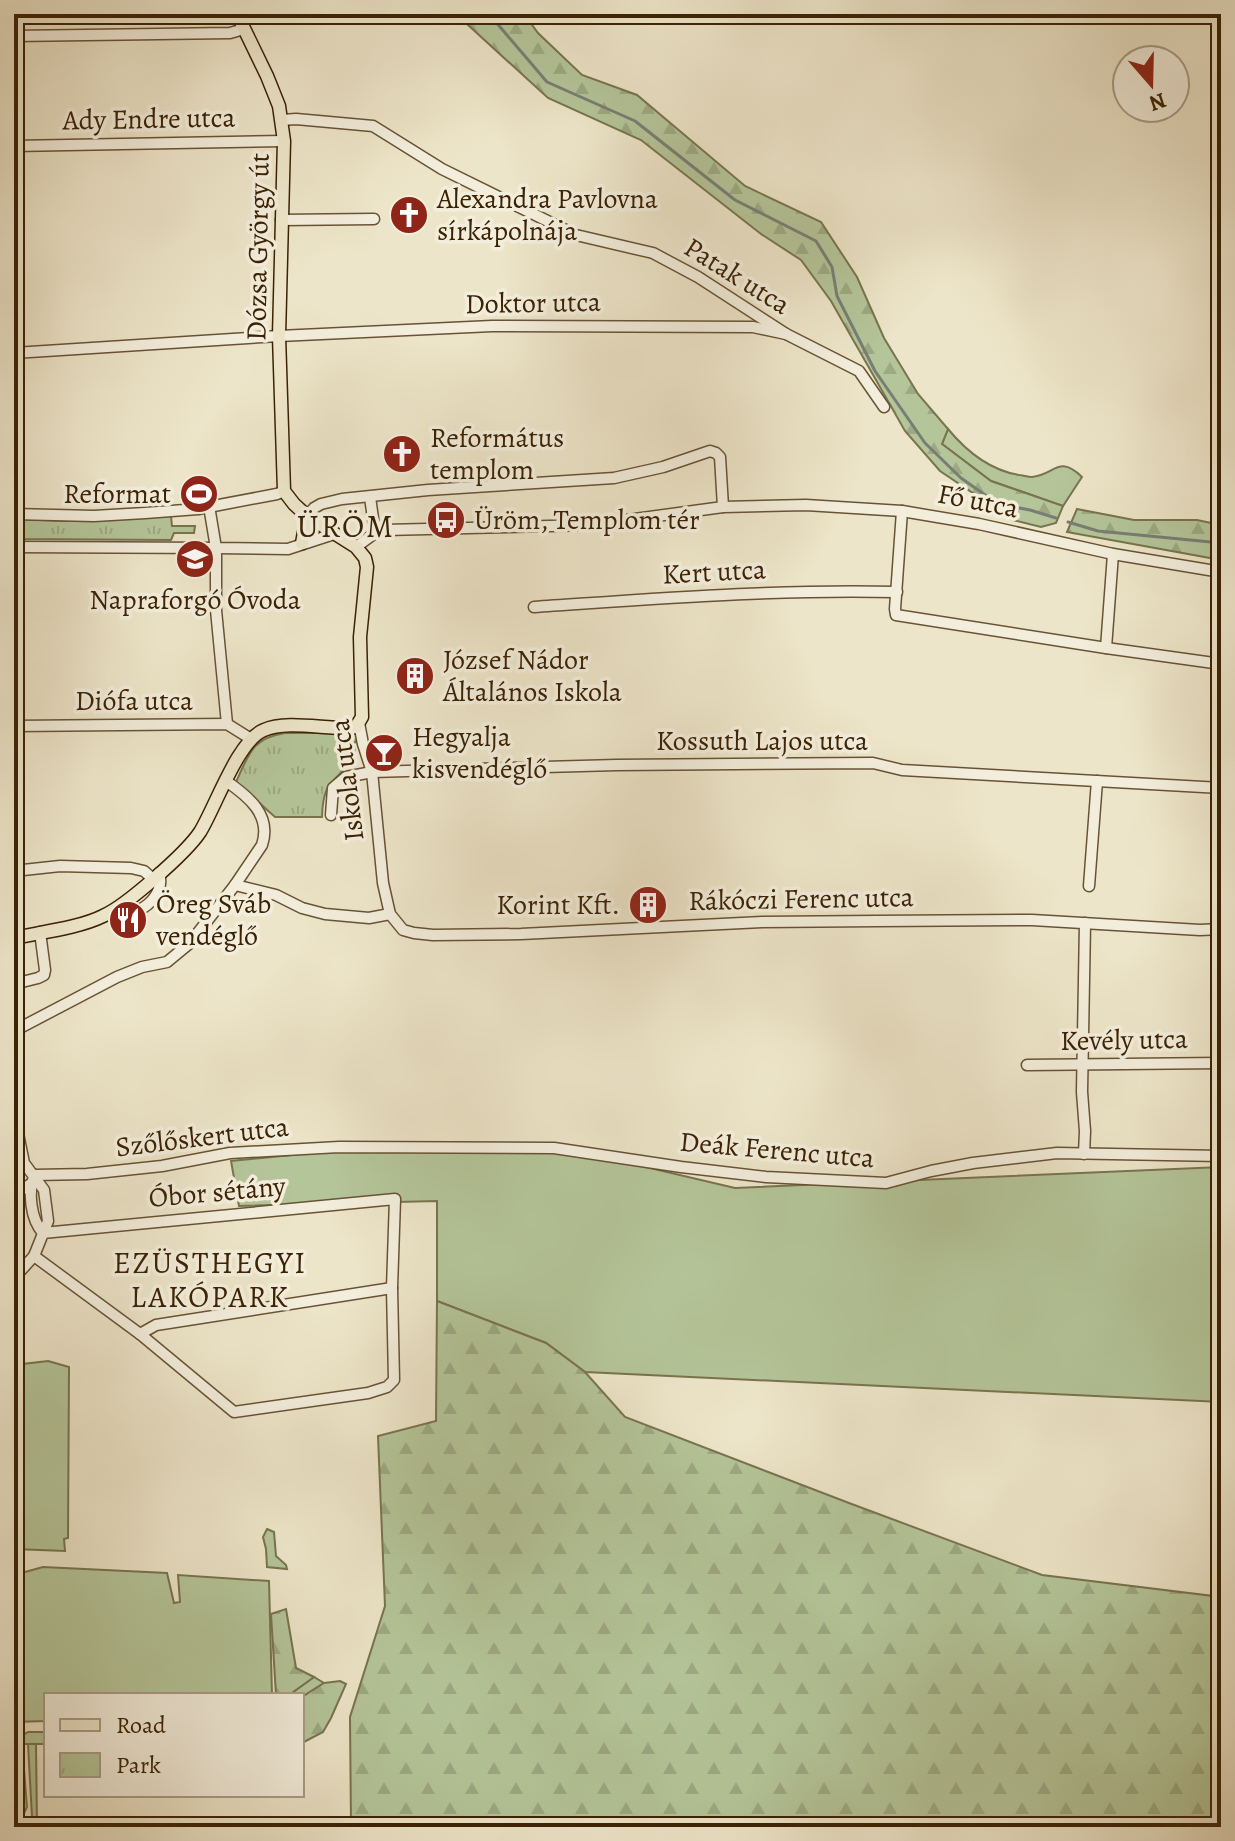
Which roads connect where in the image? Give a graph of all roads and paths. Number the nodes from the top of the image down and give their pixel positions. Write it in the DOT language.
graph roads {
  1 [pos="237,14"];
  2 [pos="244,29"];
  3 [pos="14,36"];
  4 [pos="282,120"];
  5 [pos="284,141"];
  6 [pos="14,146"];
  7 [pos="374,219"];
  8 [pos="281,220"];
  9 [pos="786,334"];
  10 [pos="279,336"];
  11 [pos="14,353"];
  12 [pos="884,407"];
  13 [pos="284,491"];
  14 [pos="370,497"];
  15 [pos="209,506"];
  16 [pos="723,507"];
  17 [pos="902,511"];
  18 [pos="14,514"];
  19 [pos="307,516"];
  20 [pos="375,533"];
  21 [pos="334,534"];
  22 [pos="302,543"];
  23 [pos="14,547"];
  24 [pos="356,547"];
  25 [pos="216,548"];
  26 [pos="1113,554"];
  27 [pos="1221,572"];
  28 [pos="897,592"];
  29 [pos="534,607"];
  30 [pos="1106,648"];
  31 [pos="1221,664"];
  32 [pos="359,723"];
  33 [pos="227,724"];
  34 [pos="14,726"];
  35 [pos="251,739"];
  36 [pos="372,772"];
  37 [pos="226,781"];
  38 [pos="1097,781"];
  39 [pos="1221,788"];
  40 [pos="331,815"];
  41 [pos="14,871"];
  42 [pos="156,876"];
  43 [pos="235,885"];
  44 [pos="1089,886"];
  45 [pos="390,914"];
  46 [pos="1085,923"];
  47 [pos="1221,929"];
  48 [pos="40,932"];
  49 [pos="14,938"];
  50 [pos="14,984"];
  51 [pos="14,1031"];
  52 [pos="1221,1063"];
  53 [pos="1027,1065"];
  54 [pos="1083,1065"];
  55 [pos="14,1114"];
  56 [pos="374,1147"];
  57 [pos="1084,1154"];
  58 [pos="1221,1156"];
  59 [pos="32,1180"];
  60 [pos="14,1196"];
  61 [pos="43,1233"];
  62 [pos="34,1256"];
  63 [pos="14,1278"];
  64 [pos="392,1288"];
  65 [pos="140,1334"];
  1 -- 2 [label="main road, Dózsa György út"];
  2 -- 3 [label="street"];
  2 -- 4 [label="main road, Dózsa György út"];
  4 -- 5 [label="main road, Dózsa György út"];
  4 -- 9 [label="street, Patak utca"];
  5 -- 6 [label="street, Ady Endre utca"];
  5 -- 8 [label="main road, Dózsa György út"];
  7 -- 8 [label="street"];
  8 -- 10 [label="main road, Dózsa György út"];
  9 -- 10 [label="street, Doktor utca"];
  9 -- 12 [label="street, Patak utca"];
  10 -- 11 [label="street, Doktor utca"];
  10 -- 13 [label="main road, Dózsa György út"];
  13 -- 15 [label="street"];
  13 -- 19 [label="main road"];
  14 -- 16 [label="street"];
  14 -- 19 [label="street"];
  14 -- 20 [label="street"];
  15 -- 18 [label="street"];
  15 -- 25 [label="street"];
  16 -- 17 [label="street, Fő utca"];
  16 -- 20 [label="street, Fő utca"];
  17 -- 26 [label="street, Fő utca"];
  17 -- 28 [label="street"];
  19 -- 21 [label="main road"];
  19 -- 22 [label="main road"];
  20 -- 24 [label="street"];
  21 -- 22 [label="street"];
  21 -- 24 [label="main road"];
  22 -- 25 [label="street"];
  23 -- 25 [label="street"];
  24 -- 32 [label="main road, Iskola utca"];
  25 -- 33 [label="street"];
  26 -- 27 [label="street, Fő utca"];
  26 -- 30 [label="street"];
  28 -- 29 [label="street, Kert utca"];
  28 -- 30 [label="street"];
  30 -- 31 [label="street"];
  32 -- 35 [label="main road"];
  32 -- 36 [label="street, Iskola utca"];
  33 -- 34 [label="street, Diófa utca"];
  33 -- 35 [label="street, Diófa utca"];
  35 -- 37 [label="main road"];
  36 -- 38 [label="street, Kossuth Lajos utca"];
  36 -- 40 [label="street, Kossuth Lajos utca"];
  36 -- 45 [label="street, Iskola utca"];
  37 -- 42 [label="main road"];
  37 -- 43 [label="street"];
  38 -- 39 [label="street, Kossuth Lajos utca"];
  38 -- 44 [label="street"];
  41 -- 42 [label="street"];
  42 -- 48 [label="main road"];
  43 -- 45 [label="street"];
  43 -- 51 [label="street"];
  45 -- 46 [label="street, Rákóczi Ferenc utca"];
  46 -- 47 [label="street, Rákóczi Ferenc utca"];
  46 -- 54 [label="street"];
  48 -- 49 [label="main road"];
  48 -- 50 [label="street"];
  52 -- 54 [label="street, Kevély utca"];
  53 -- 54 [label="street, Kevély utca"];
  54 -- 57 [label="street"];
  55 -- 59 [label="street"];
  56 -- 57 [label="street, Deák Ferenc utca"];
  56 -- 59 [label="street, Szőlőskert utca"];
  57 -- 58 [label="street, Deák Ferenc utca"];
  59 -- 60 [label="street"];
  59 -- 61 [label="street"];
  61 -- 62 [label="street"];
  61 -- 64 [label="street, Óbor sétány"];
  62 -- 63 [label="street"];
  62 -- 65 [label="street"];
  64 -- 65 [label="street"];
  64 -- 65 [label="street"];
}
